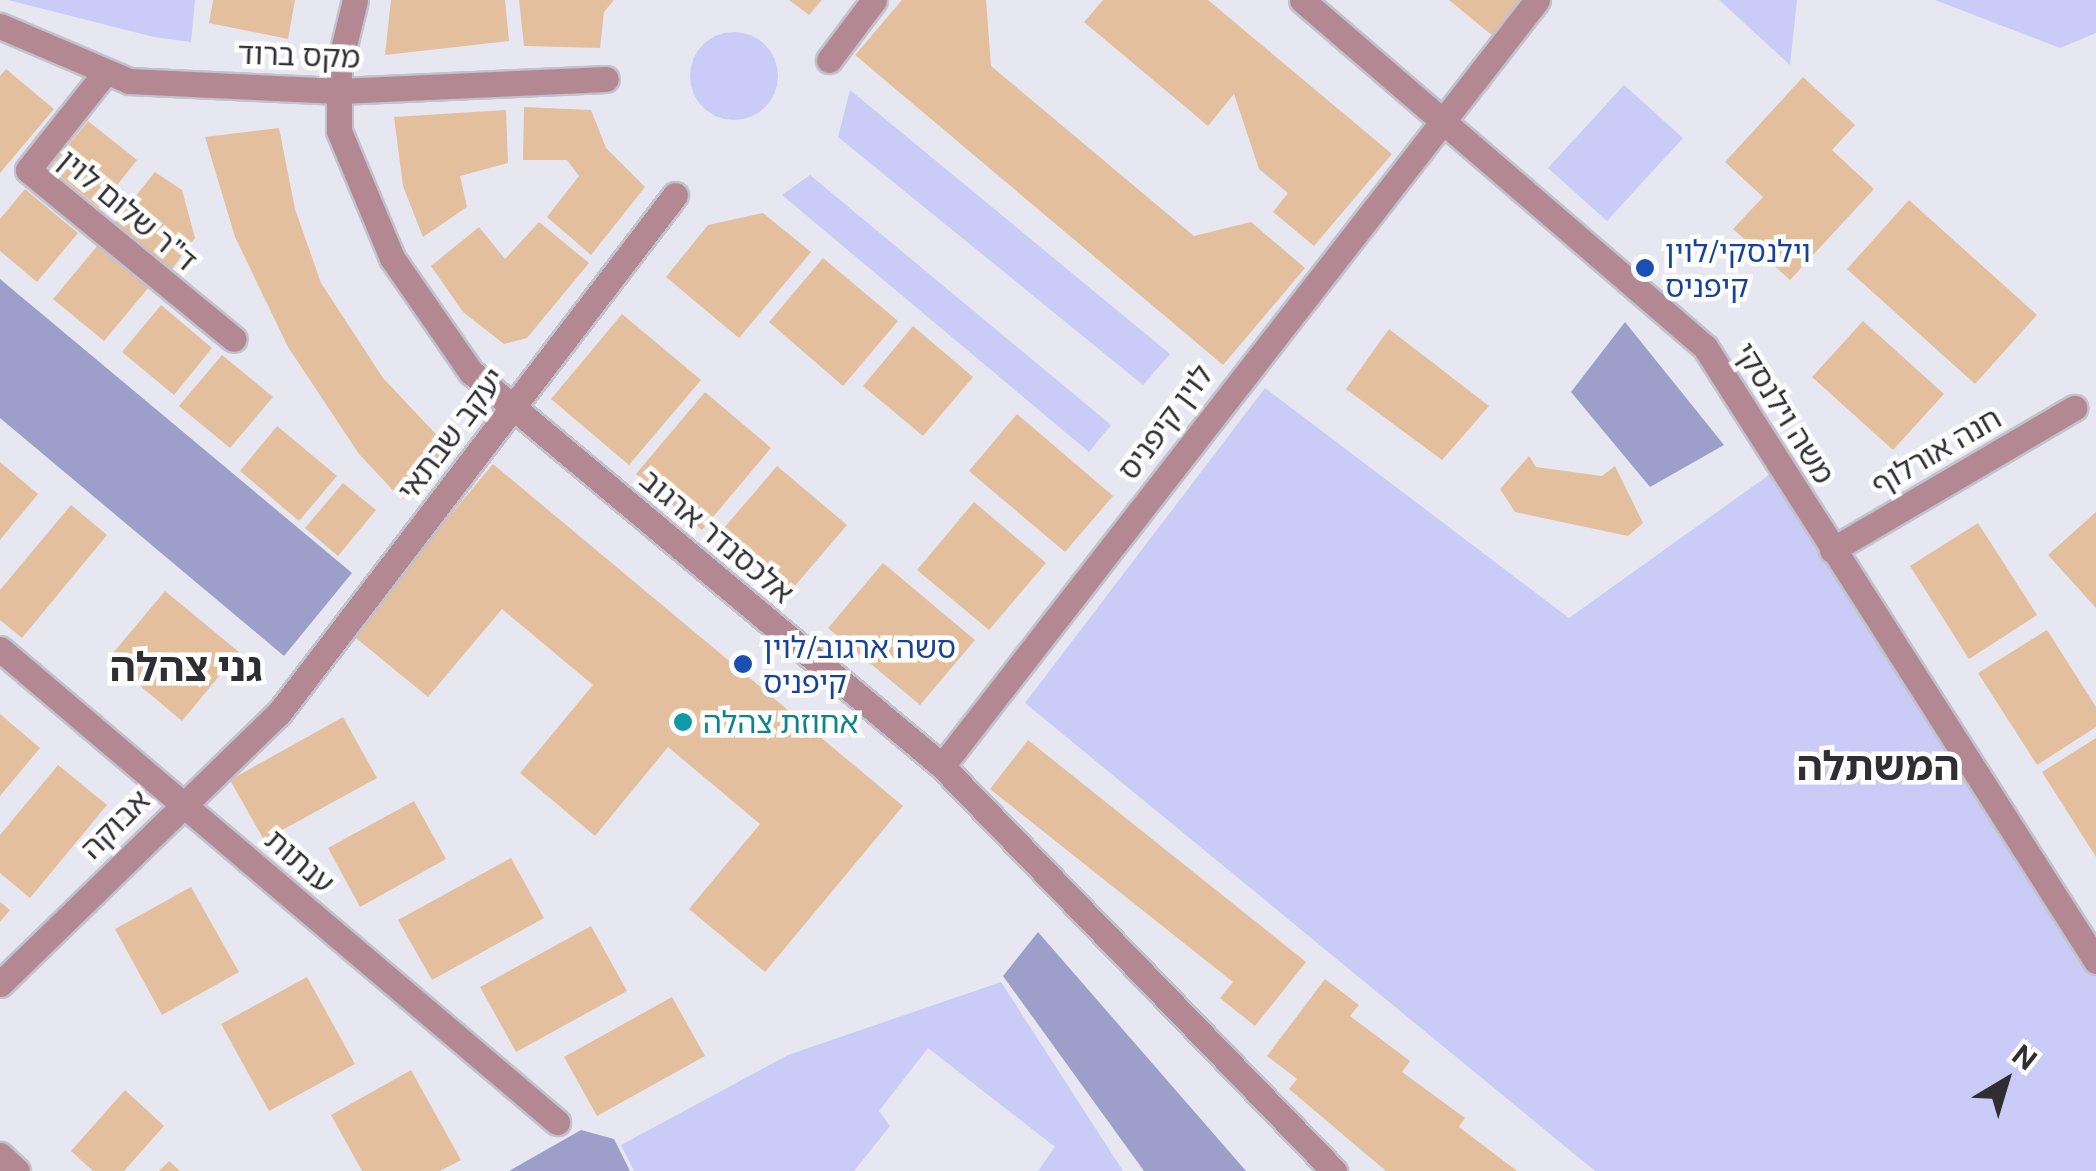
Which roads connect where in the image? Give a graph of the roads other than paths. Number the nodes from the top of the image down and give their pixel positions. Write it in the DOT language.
graph roads {
  1 [pos="354,0"];
  2 [pos="874,0"];
  3 [pos="1302,0"];
  4 [pos="1537,0"];
  5 [pos="0,26"];
  6 [pos="828,60"];
  7 [pos="104,74"];
  8 [pos="606,79"];
  9 [pos="339,92"];
  10 [pos="1439,118"];
  11 [pos="675,195"];
  12 [pos="234,340"];
  13 [pos="512,408"];
  14 [pos="2074,408"];
  15 [pos="1832,550"];
  16 [pos="0,650"];
  17 [pos="278,713"];
  18 [pos="942,766"];
  19 [pos="184,803"];
  20 [pos="2096,960"];
  21 [pos="0,984"];
  22 [pos="557,1122"];
  23 [pos="0,1155"];
  24 [pos="17,1171"];
  25 [pos="1334,1171"];
  1 -- 9 [label="street, אלכסנדר ארגוב"];
  2 -- 6 [label="street"];
  3 -- 10 [label="street, משה וילנסקי"];
  4 -- 10 [label="street, לוין קיפניס"];
  5 -- 7 [label="street, מקס ברוד"];
  7 -- 9 [label="street, מקס ברוד"];
  7 -- 12 [label="street, ד\"ר שלום לוין"];
  8 -- 9 [label="street, מקס ברוד"];
  9 -- 13 [label="street, אלכסנדר ארגוב"];
  10 -- 15 [label="street, משה וילנסקי"];
  10 -- 18 [label="street, לוין קיפניס"];
  11 -- 13 [label="street, יעקב שבתאי"];
  13 -- 17 [label="street, יעקב שבתאי"];
  13 -- 18 [label="street, אלכסנדר ארגוב"];
  14 -- 15 [label="street, חנה אורלוף"];
  15 -- 20 [label="street, משה וילנסקי"];
  16 -- 19 [label="street, ענתות"];
  17 -- 19 [label="street, אבוקה"];
  18 -- 25 [label="street, אלכסנדר ארגוב"];
  19 -- 21 [label="street, אבוקה"];
  19 -- 22 [label="street, ענתות"];
  23 -- 24 [label="street"];
}
